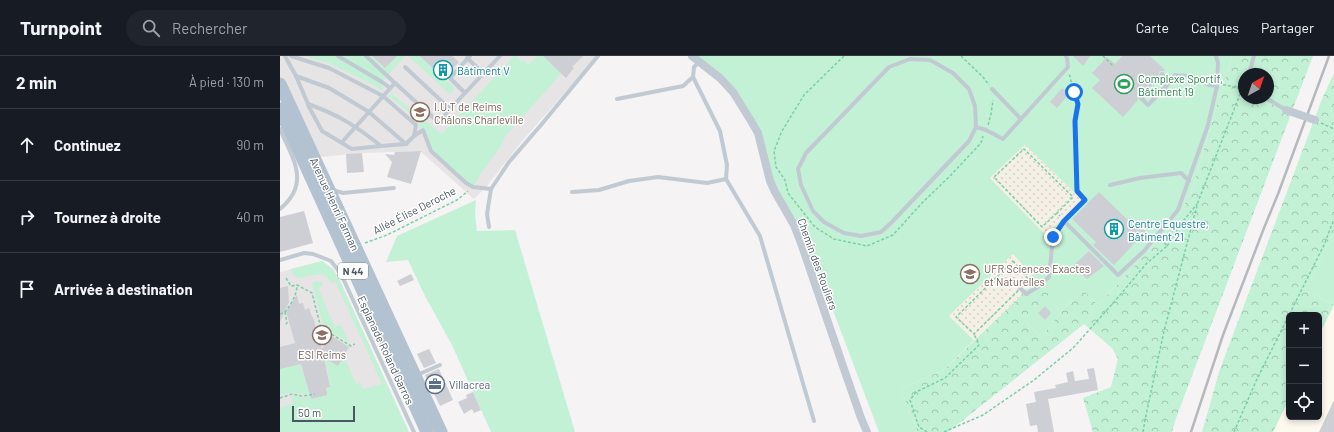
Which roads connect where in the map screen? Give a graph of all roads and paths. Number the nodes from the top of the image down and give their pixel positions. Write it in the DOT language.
graph roads {
  1 [pos="285,56"];
  2 [pos="291,56"];
  3 [pos="338,56"];
  4 [pos="366,56"];
  5 [pos="500,56"];
  6 [pos="598,56"];
  7 [pos="692,56"];
  8 [pos="844,56"];
  9 [pos="961,56"];
  10 [pos="1066,56"];
  11 [pos="1102,56"];
  12 [pos="1216,56"];
  13 [pos="1254,56"];
  14 [pos="469,57"];
  15 [pos="699,61"];
  16 [pos="405,66"];
  17 [pos="1113,66"];
  18 [pos="1068,67"];
  19 [pos="1251,68"];
  20 [pos="484,74"];
  21 [pos="1162,74"];
  22 [pos="296,76"];
  23 [pos="693,78"];
  24 [pos="1170,82"];
  25 [pos="395,83"];
  26 [pos="280,84"];
  27 [pos="1217,86"];
  28 [pos="390,88"];
  29 [pos="1238,88"];
  30 [pos="992,89"];
  31 [pos="465,93"];
  32 [pos="383,96"];
  33 [pos="1140,97"];
  34 [pos="617,99"];
  35 [pos="1238,99"];
  36 [pos="1274,103"];
  37 [pos="308,104"];
  38 [pos="280,109"];
  39 [pos="450,109"];
  40 [pos="1286,110"];
  41 [pos="369,112"];
  42 [pos="1020,119"];
  43 [pos="1315,120"];
  44 [pos="356,126"];
  45 [pos="976,127"];
  46 [pos="280,129"];
  47 [pos="1334,129"];
  48 [pos="986,130"];
  49 [pos="414,136"];
  50 [pos="342,142"];
  51 [pos="406,144"];
  52 [pos="381,146"];
  53 [pos="726,179"];
  54 [pos="1189,182"];
  55 [pos="1110,185"];
  56 [pos="473,187"];
  57 [pos="394,188"];
  58 [pos="491,189"];
  59 [pos="328,190"];
  60 [pos="572,192"];
  61 [pos="1198,202"];
  62 [pos="280,209"];
  63 [pos="1057,213"];
  64 [pos="1334,219"];
  65 [pos="1064,221"];
  66 [pos="489,227"];
  67 [pos="1158,235"];
  68 [pos="361,245"];
  69 [pos="1167,246"];
  70 [pos="280,260"];
  71 [pos="286,278"];
  72 [pos="297,285"];
  73 [pos="1020,288"];
  74 [pos="285,312"];
  75 [pos="280,314"];
  76 [pos="285,325"];
  77 [pos="322,332"];
  78 [pos="974,334"];
  79 [pos="318,343"];
  80 [pos="355,344"];
  81 [pos="440,365"];
  82 [pos="415,376"];
  83 [pos="315,394"];
  84 [pos="280,398"];
  85 [pos="814,421"];
  86 [pos="414,432"];
  87 [pos="427,432"];
  88 [pos="441,432"];
  89 [pos="867,432"];
  90 [pos="928,432"];
  91 [pos="944,432"];
  92 [pos="1144,432"];
  93 [pos="1234,432"];
  1 -- 22 [label="lane"];
  2 -- 32 [label="lane"];
  3 -- 28 [label="lane"];
  4 -- 25 [label="lane"];
  5 -- 20 [label="lane"];
  6 -- 58 [label="lane"];
  7 -- 15 [label="street, Chemin des Rouliers"];
  8 -- 48 [label="path"];
  9 -- 30 [label="path"];
  10 -- 18 [label="lane"];
  11 -- 17 [label="path"];
  12 -- 27 [label="lane"];
  13 -- 19 [label="lane"];
  14 -- 20 [label="lane"];
  14 -- 31 [label="lane"];
  15 -- 23 [label="lane"];
  15 -- 89 [label="street, Chemin des Rouliers"];
  16 -- 39 [label="lane"];
  18 -- 42 [label="lane"];
  18 -- 65 [label="path"];
  20 -- 31 [label="lane"];
  21 -- 24 [label="lane"];
  22 -- 37 [label="lane"];
  22 -- 41 [label="lane"];
  23 -- 34 [label="lane"];
  23 -- 53 [label="lane"];
  24 -- 27 [label="lane"];
  24 -- 33 [label="lane"];
  25 -- 28 [label="lane"];
  25 -- 39 [label="lane"];
  26 -- 59 [label="main road, Avenue Henri Farman / N 44"];
  27 -- 29 [label="path"];
  27 -- 54 [label="lane"];
  28 -- 32 [label="lane"];
  30 -- 42 [label="lane"];
  30 -- 48 [label="path"];
  31 -- 39 [label="lane"];
  32 -- 41 [label="lane"];
  32 -- 49 [label="lane"];
  35 -- 61 [label="path"];
  36 -- 40 [label="lane"];
  37 -- 44 [label="lane"];
  37 -- 50 [label="lane"];
  38 -- 87 [label="main road, Avenue Henri Farman / N 44"];
  40 -- 43 [label="street, bridge"];
  41 -- 44 [label="lane"];
  41 -- 51 [label="lane"];
  42 -- 48 [label="lane"];
  43 -- 47 [label="path"];
  44 -- 50 [label="lane"];
  44 -- 52 [label="lane"];
  45 -- 45 [label="lane"];
  45 -- 48 [label="lane"];
  46 -- 62 [label="lane"];
  49 -- 51 [label="lane"];
  49 -- 56 [label="lane"];
  50 -- 52 [label="lane"];
  51 -- 52 [label="lane"];
  53 -- 60 [label="lane"];
  53 -- 85 [label="lane"];
  54 -- 55 [label="lane"];
  54 -- 67 [label="lane"];
  56 -- 58 [label="lane"];
  56 -- 68 [label="path, Allée Élise Deroche"];
  57 -- 59 [label="lane"];
  58 -- 66 [label="lane"];
  59 -- 82 [label="main road, Avenue Henri Farman / N 44"];
  61 -- 69 [label="path"];
  61 -- 92 [label="path"];
  63 -- 63 [label="path"];
  63 -- 65 [label="path"];
  64 -- 93 [label="path"];
  65 -- 67 [label="lane"];
  65 -- 73 [label="lane"];
  67 -- 69 [label="path"];
  69 -- 91 [label="path"];
  70 -- 86 [label="lane, Esplanade Roland Garros"];
  71 -- 72 [label="path"];
  72 -- 74 [label="path"];
  72 -- 77 [label="path"];
  73 -- 78 [label="path"];
  73 -- 78 [label="path"];
  74 -- 75 [label="path"];
  74 -- 76 [label="path"];
  77 -- 79 [label="path"];
  77 -- 80 [label="path"];
  78 -- 90 [label="path"];
  81 -- 82 [label="lane"];
  82 -- 88 [label="main road, Avenue Henri Farman / N 44"];
  83 -- 84 [label="path"];
}
